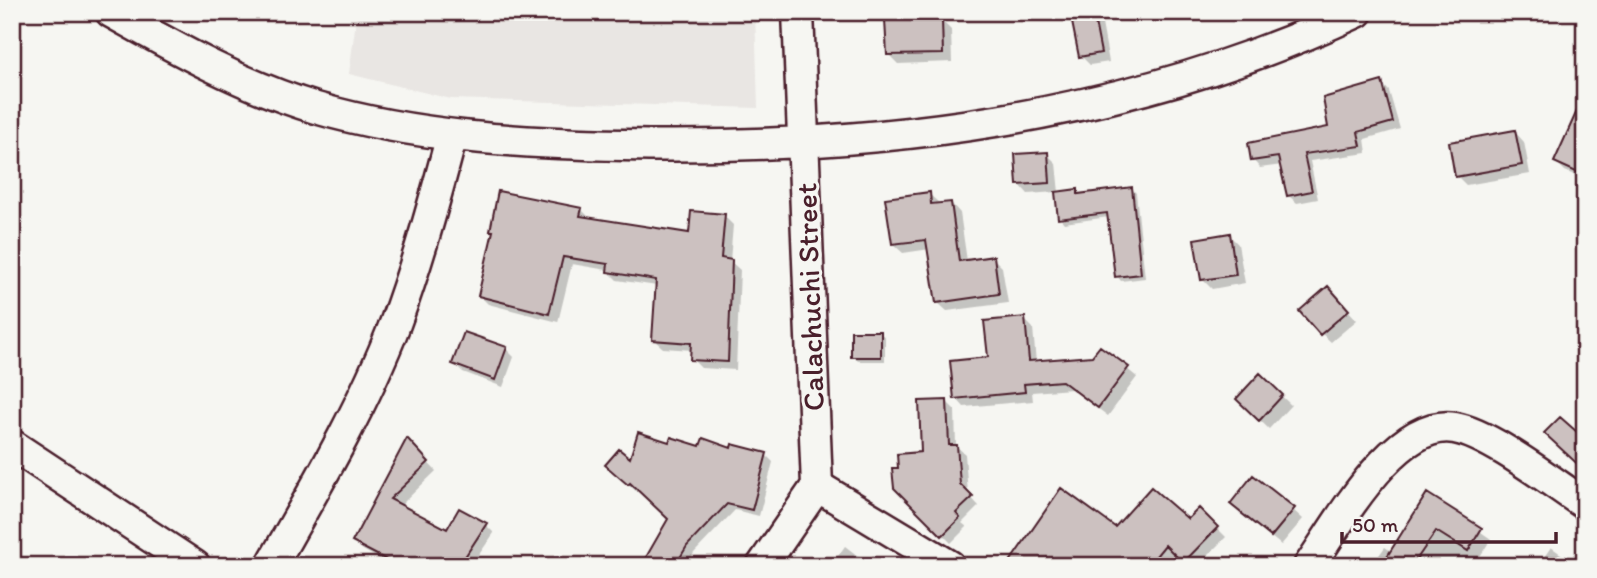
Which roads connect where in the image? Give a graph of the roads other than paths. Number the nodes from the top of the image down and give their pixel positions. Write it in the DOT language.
graph roads {
  1 [pos="111,12"];
  2 [pos="798,12"];
  3 [pos="1357,12"];
  4 [pos="452,135"];
  5 [pos="804,141"];
  6 [pos="12,445"];
  7 [pos="817,486"];
  8 [pos="1585,504"];
  9 [pos="195,566"];
  10 [pos="271,566"];
  11 [pos="762,566"];
  12 [pos="950,566"];
  13 [pos="1309,566"];
  1 -- 4 [label="street"];
  2 -- 5 [label="street, Calachuchi Street"];
  3 -- 5 [label="street"];
  4 -- 5 [label="street"];
  4 -- 10 [label="street"];
  5 -- 7 [label="street, Calachuchi Street"];
  6 -- 9 [label="street"];
  7 -- 11 [label="street"];
  7 -- 12 [label="street"];
  8 -- 13 [label="street"];
}
